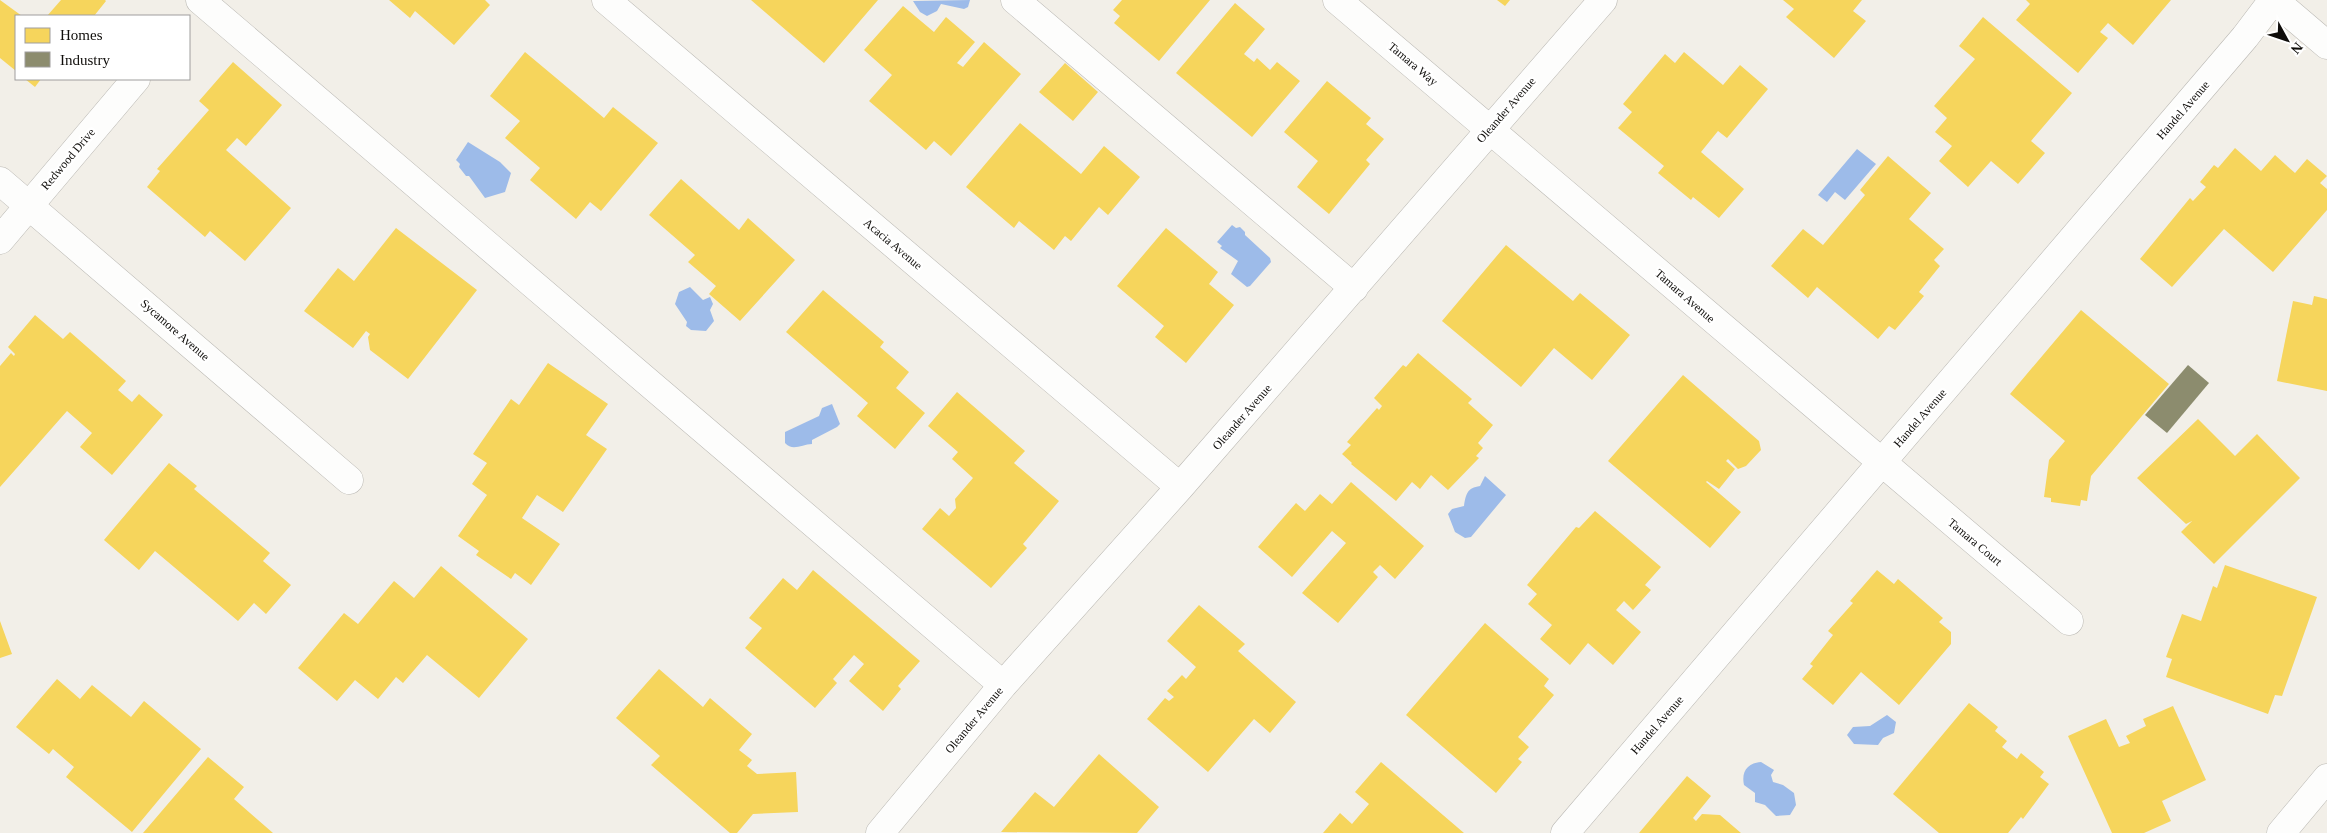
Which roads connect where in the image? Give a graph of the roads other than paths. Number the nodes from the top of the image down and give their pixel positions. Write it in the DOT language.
graph roads {
  1 [pos="606,0"];
  2 [pos="1015,0"];
  3 [pos="1337,0"];
  4 [pos="1603,0"];
  5 [pos="2273,0"];
  6 [pos="198,4"];
  7 [pos="2327,45"];
  8 [pos="135,80"];
  9 [pos="1490,128"];
  10 [pos="0,181"];
  11 [pos="29,206"];
  12 [pos="0,240"];
  13 [pos="1354,288"];
  14 [pos="1881,463"];
  15 [pos="349,480"];
  16 [pos="1180,487"];
  17 [pos="2069,621"];
  18 [pos="1003,685"];
  19 [pos="2327,778"];
  20 [pos="880,833"];
  21 [pos="1564,833"];
  22 [pos="2280,833"];
  1 -- 16 [label="street, Acacia Avenue"];
  2 -- 13 [label="street"];
  3 -- 9 [label="street, Tamara Way"];
  4 -- 9 [label="street, Oleander Avenue"];
  5 -- 7 [label="street"];
  5 -- 14 [label="street, Handel Avenue"];
  6 -- 18 [label="street"];
  8 -- 11 [label="street, Redwood Drive"];
  9 -- 13 [label="street, Oleander Avenue"];
  9 -- 14 [label="street, Tamara Avenue"];
  10 -- 11 [label="street, Sycamore Avenue"];
  11 -- 12 [label="street, Redwood Drive"];
  11 -- 15 [label="street, Sycamore Avenue"];
  13 -- 16 [label="street, Oleander Avenue"];
  14 -- 17 [label="street, Tamara Court"];
  14 -- 21 [label="street, Handel Avenue"];
  16 -- 18 [label="street, Oleander Avenue"];
  18 -- 20 [label="street, Oleander Avenue"];
  19 -- 22 [label="street"];
}
